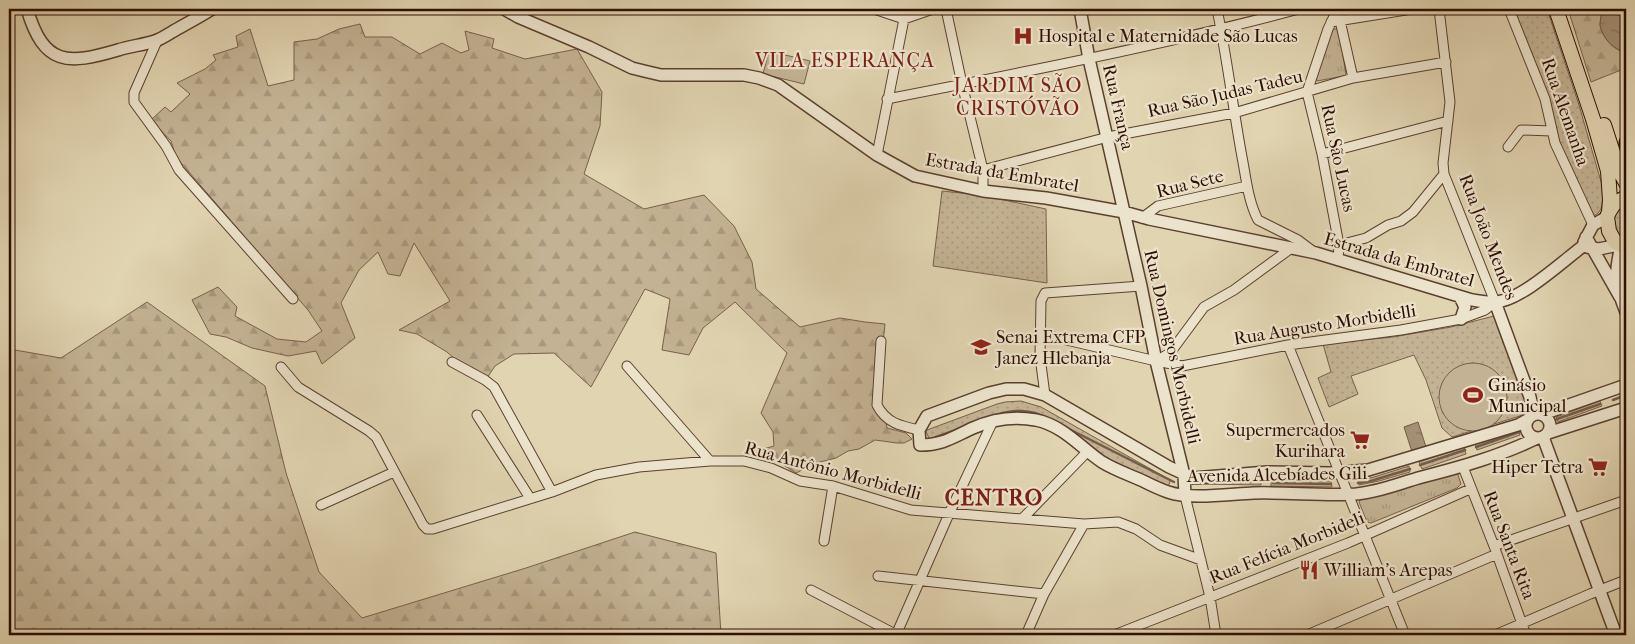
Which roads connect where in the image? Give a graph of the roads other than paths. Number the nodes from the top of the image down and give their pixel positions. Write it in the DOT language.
graph roads {
  1 [pos="27,9"];
  2 [pos="212,9"];
  3 [pos="504,9"];
  4 [pos="874,9"];
  5 [pos="906,9"];
  6 [pos="933,9"];
  7 [pos="946,9"];
  8 [pos="1080,9"];
  9 [pos="1217,9"];
  10 [pos="1299,9"];
  11 [pos="1337,9"];
  12 [pos="1412,9"];
  13 [pos="1439,9"];
  14 [pos="1509,9"];
  15 [pos="1556,9"];
  16 [pos="1564,9"];
  17 [pos="904,19"];
  18 [pos="1335,22"];
  19 [pos="1221,30"];
  20 [pos="157,41"];
  21 [pos="1089,59"];
  22 [pos="1446,62"];
  23 [pos="1353,78"];
  24 [pos="962,84"];
  25 [pos="1307,92"];
  26 [pos="888,99"];
  27 [pos="1234,113"];
  28 [pos="1448,121"];
  29 [pos="1552,131"];
  30 [pos="1108,137"];
  31 [pos="1508,147"];
  32 [pos="1322,154"];
  33 [pos="877,155"];
  34 [pos="983,170"];
  35 [pos="1444,174"];
  36 [pos="1626,182"];
  37 [pos="1247,186"];
  38 [pos="983,191"];
  39 [pos="1626,197"];
  40 [pos="1124,212"];
  41 [pos="1608,215"];
  42 [pos="1142,218"];
  43 [pos="1593,225"];
  44 [pos="1587,244"];
  45 [pos="1338,245"];
  46 [pos="1623,246"];
  47 [pos="1290,249"];
  48 [pos="1316,253"];
  49 [pos="1338,260"];
  50 [pos="1141,286"];
  51 [pos="1460,297"];
  52 [pos="1620,297"];
  53 [pos="293,299"];
  54 [pos="1495,302"];
  55 [pos="1626,312"];
  56 [pos="1461,319"];
  57 [pos="1041,334"];
  58 [pos="881,342"];
  59 [pos="1288,345"];
  60 [pos="1156,361"];
  61 [pos="452,362"];
  62 [pos="627,366"];
  63 [pos="281,367"];
  64 [pos="1626,385"];
  65 [pos="1045,395"];
  66 [pos="1626,411"];
  67 [pos="478,415"];
  68 [pos="1535,416"];
  69 [pos="993,421"];
  70 [pos="919,430"];
  71 [pos="1543,436"];
  72 [pos="1088,451"];
  73 [pos="710,461"];
  74 [pos="1462,467"];
  75 [pos="394,472"];
  76 [pos="1340,473"];
  77 [pos="1184,475"];
  78 [pos="834,486"];
  79 [pos="1470,489"];
  80 [pos="552,492"];
  81 [pos="1348,494"];
  82 [pos="1186,496"];
  83 [pos="530,498"];
  84 [pos="1626,500"];
  85 [pos="321,505"];
  86 [pos="949,514"];
  87 [pos="1023,518"];
  88 [pos="1573,518"];
  89 [pos="1084,524"];
  90 [pos="1365,534"];
  91 [pos="824,540"];
  92 [pos="1496,550"];
  93 [pos="1201,560"];
  94 [pos="878,576"];
  95 [pos="1626,580"];
  96 [pos="920,581"];
  97 [pos="810,590"];
  98 [pos="1599,590"];
  99 [pos="1044,594"];
  100 [pos="1210,597"];
  101 [pos="1391,600"];
  102 [pos="1522,624"];
  103 [pos="896,635"];
  104 [pos="1026,635"];
  105 [pos="1114,635"];
  106 [pos="1216,635"];
  107 [pos="1307,635"];
  108 [pos="1405,635"];
  109 [pos="1495,635"];
  110 [pos="1526,635"];
  111 [pos="1616,635"];
  1 -- 20 [label="street"];
  2 -- 20 [label="street"];
  3 -- 33 [label="street, Estrada da Embratel"];
  4 -- 17 [label="street"];
  5 -- 17 [label="street"];
  6 -- 17 [label="street"];
  7 -- 24 [label="street"];
  8 -- 21 [label="street, Rua França"];
  9 -- 19 [label="street"];
  10 -- 19 [label="street"];
  11 -- 18 [label="street"];
  12 -- 18 [label="street"];
  13 -- 22 [label="street, Rua João Mendes"];
  14 -- 29 [label="street, Rua Alemanha"];
  15 -- 41 [label="main road"];
  16 -- 36 [label="main road"];
  17 -- 26 [label="street"];
  18 -- 23 [label="street"];
  18 -- 25 [label="street"];
  19 -- 21 [label="street"];
  19 -- 27 [label="street"];
  20 -- 53 [label="street"];
  21 -- 24 [label="street"];
  21 -- 30 [label="street, Rua França"];
  22 -- 23 [label="street, Rua São Judas Tadeu"];
  22 -- 28 [label="street, Rua João Mendes"];
  23 -- 25 [label="street, Rua São Judas Tadeu"];
  24 -- 26 [label="street"];
  24 -- 34 [label="street"];
  25 -- 27 [label="street, Rua São Judas Tadeu"];
  25 -- 32 [label="street, Rua São Lucas"];
  26 -- 33 [label="street"];
  27 -- 30 [label="street, Rua São Judas Tadeu"];
  27 -- 37 [label="street"];
  28 -- 32 [label="street"];
  28 -- 35 [label="street, Rua João Mendes"];
  29 -- 31 [label="street"];
  29 -- 43 [label="street, Rua Alemanha"];
  30 -- 34 [label="street, Rua São Judas Tadeu"];
  30 -- 40 [label="street, Rua França"];
  32 -- 45 [label="street, Rua São Lucas"];
  33 -- 38 [label="street, Estrada da Embratel"];
  34 -- 38 [label="street"];
  35 -- 45 [label="street"];
  35 -- 54 [label="street, Rua João Mendes"];
  37 -- 42 [label="street, Rua Sete"];
  37 -- 48 [label="street"];
  38 -- 40 [label="street, Estrada da Embratel"];
  39 -- 41 [label="main road"];
  40 -- 42 [label="street, Estrada da Embratel"];
  40 -- 50 [label="street, Rua Domingos Morbidelli"];
  41 -- 43 [label="street"];
  41 -- 46 [label="main road"];
  42 -- 47 [label="street, Estrada da Embratel"];
  43 -- 44 [label="street"];
  44 -- 46 [label="street"];
  44 -- 52 [label="street"];
  44 -- 54 [label="street"];
  45 -- 49 [label="street, Rua São Lucas"];
  46 -- 52 [label="street"];
  47 -- 48 [label="street, Estrada da Embratel"];
  47 -- 60 [label="street"];
  48 -- 49 [label="street, Estrada da Embratel"];
  49 -- 51 [label="street, Estrada da Embratel"];
  50 -- 57 [label="street"];
  50 -- 60 [label="street, Rua Domingos Morbidelli"];
  51 -- 54 [label="street, Estrada da Embratel"];
  51 -- 56 [label="street"];
  52 -- 55 [label="street"];
  54 -- 56 [label="street, Rua Augusto Morbidelli"];
  54 -- 68 [label="street, Rua João Mendes"];
  56 -- 59 [label="street, Rua Augusto Morbidelli"];
  57 -- 60 [label="street, Rua Augusto Morbidelli"];
  57 -- 65 [label="street"];
  58 -- 70 [label="street"];
  59 -- 60 [label="street, Rua Augusto Morbidelli"];
  59 -- 76 [label="street"];
  60 -- 77 [label="street, Rua Domingos Morbidelli"];
  61 -- 80 [label="street"];
  62 -- 73 [label="street"];
  63 -- 75 [label="street"];
  64 -- 68 [label="street, Avenida Alcebíades Gili"];
  65 -- 70 [label="street, Avenida Alcebíades Gili"];
  65 -- 77 [label="street, Avenida Alcebíades Gili"];
  66 -- 71 [label="street, Avenida Alcebíades Gili"];
  67 -- 83 [label="street"];
  68 -- 71 [label="street"];
  68 -- 71 [label="street"];
  68 -- 76 [label="street, Avenida Alcebíades Gili"];
  69 -- 70 [label="street, Avenida Alcebíades Gili"];
  69 -- 72 [label="street, Avenida Alcebíades Gili"];
  69 -- 86 [label="street"];
  71 -- 74 [label="street, Avenida Alcebíades Gili"];
  71 -- 88 [label="street"];
  72 -- 82 [label="street, Avenida Alcebíades Gili"];
  72 -- 87 [label="street"];
  73 -- 78 [label="street, Rua Antônio Morbidelli"];
  73 -- 80 [label="street, Rua Antônio Morbidelli"];
  74 -- 79 [label="street, Rua Santa Rita"];
  74 -- 81 [label="street, Avenida Alcebíades Gili"];
  75 -- 83 [label="street, Rua Antônio Morbidelli"];
  75 -- 85 [label="street"];
  76 -- 77 [label="street, Avenida Alcebíades Gili"];
  76 -- 81 [label="street"];
  77 -- 82 [label="street, Rua Domingos Morbidelli"];
  78 -- 86 [label="street, Rua Antônio Morbidelli"];
  78 -- 91 [label="street"];
  79 -- 90 [label="street, Rua Felícia Morbideli"];
  79 -- 92 [label="street, Rua Santa Rita"];
  80 -- 83 [label="street, Rua Antônio Morbidelli"];
  81 -- 82 [label="street, Avenida Alcebíades Gili"];
  81 -- 90 [label="street"];
  82 -- 93 [label="street, Rua Domingos Morbidelli"];
  84 -- 88 [label="street"];
  86 -- 87 [label="street, Rua Antônio Morbidelli"];
  86 -- 96 [label="street"];
  87 -- 89 [label="street, Rua Antônio Morbidelli"];
  88 -- 92 [label="street"];
  88 -- 98 [label="street"];
  89 -- 93 [label="street, Rua Antônio Morbidelli"];
  89 -- 99 [label="street"];
  90 -- 100 [label="street, Rua Felícia Morbideli"];
  90 -- 101 [label="street"];
  92 -- 101 [label="street"];
  92 -- 102 [label="street, Rua Santa Rita"];
  93 -- 100 [label="street, Rua Domingos Morbidelli"];
  94 -- 96 [label="street"];
  95 -- 98 [label="street"];
  96 -- 99 [label="street"];
  96 -- 103 [label="street"];
  97 -- 103 [label="street"];
  98 -- 102 [label="street"];
  98 -- 111 [label="street"];
  99 -- 104 [label="street"];
  100 -- 105 [label="street, Rua Felícia Morbideli"];
  100 -- 106 [label="street, Rua Domingos Morbidelli"];
  101 -- 107 [label="street"];
  101 -- 108 [label="street"];
  102 -- 109 [label="street"];
  102 -- 110 [label="street, Rua Santa Rita"];
}
